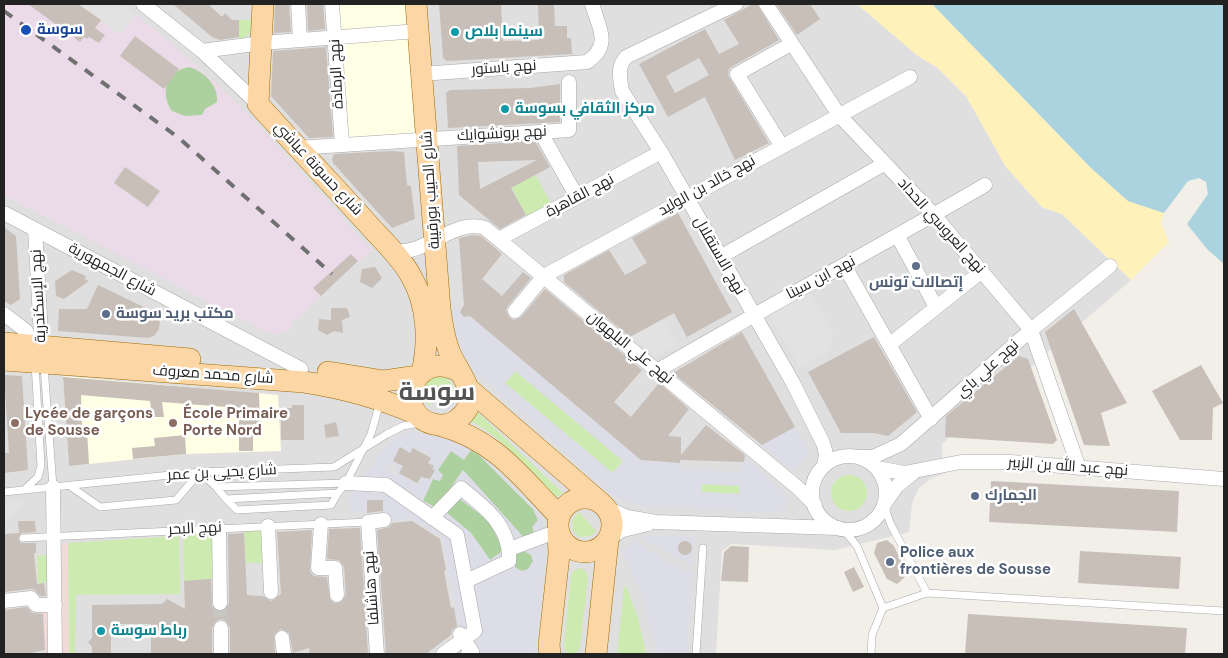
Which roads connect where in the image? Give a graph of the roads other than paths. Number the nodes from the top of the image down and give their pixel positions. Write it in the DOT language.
graph roads {
  1 [pos="143,4"];
  2 [pos="263,4"];
  3 [pos="298,4"];
  4 [pos="332,4"];
  5 [pos="416,4"];
  6 [pos="592,4"];
  7 [pos="736,4"];
  8 [pos="766,4"];
  9 [pos="418,31"];
  10 [pos="336,38"];
  11 [pos="300,40"];
  12 [pos="262,43"];
  13 [pos="791,44"];
  14 [pos="202,51"];
  15 [pos="421,74"];
  16 [pos="910,77"];
  17 [pos="569,82"];
  18 [pos="258,104"];
  19 [pos="839,115"];
  20 [pos="541,133"];
  21 [pos="428,138"];
  22 [pos="342,144"];
  23 [pos="781,146"];
  24 [pos="297,148"];
  25 [pos="660,152"];
  26 [pos="884,164"];
  27 [pos="985,185"];
  28 [pos="577,197"];
  29 [pos="686,198"];
  30 [pos="4,213"];
  31 [pos="934,215"];
  32 [pos="35,229"];
  33 [pos="897,235"];
  34 [pos="499,239"];
  35 [pos="434,241"];
  36 [pos="391,250"];
  37 [pos="720,256"];
  38 [pos="844,265"];
  39 [pos="1110,266"];
  40 [pos="982,270"];
  41 [pos="544,276"];
  42 [pos="936,307"];
  43 [pos="515,311"];
  44 [pos="4,314"];
  45 [pos="752,315"];
  46 [pos="1031,330"];
  47 [pos="4,343"];
  48 [pos="889,345"];
  49 [pos="38,354"];
  50 [pos="4,360"];
  51 [pos="301,369"];
  52 [pos="657,370"];
  53 [pos="420,374"];
  54 [pos="465,382"];
  55 [pos="382,390"];
  56 [pos="932,419"];
  57 [pos="429,421"];
  58 [pos="823,443"];
  59 [pos="360,452"];
  60 [pos="845,456"];
  61 [pos="860,457"];
  62 [pos="824,466"];
  63 [pos="877,468"];
  64 [pos="1079,468"];
  65 [pos="200,472"];
  66 [pos="913,473"];
  67 [pos="1224,479"];
  68 [pos="70,486"];
  69 [pos="53,487"];
  70 [pos="216,487"];
  71 [pos="342,488"];
  72 [pos="23,490"];
  73 [pos="4,492"];
  74 [pos="226,499"];
  75 [pos="603,505"];
  76 [pos="884,505"];
  77 [pos="816,508"];
  78 [pos="432,518"];
  79 [pos="384,520"];
  80 [pos="368,522"];
  81 [pos="656,522"];
  82 [pos="321,524"];
  83 [pos="268,526"];
  84 [pos="555,527"];
  85 [pos="787,527"];
  86 [pos="219,528"];
  87 [pos="841,528"];
  88 [pos="54,537"];
  89 [pos="23,538"];
  90 [pos="609,539"];
  91 [pos="703,548"];
  92 [pos="510,549"];
  93 [pos="466,581"];
  94 [pos="271,592"];
  95 [pos="927,593"];
  96 [pos="337,594"];
  97 [pos="4,601"];
  98 [pos="220,603"];
  99 [pos="55,605"];
  100 [pos="883,608"];
  101 [pos="1224,611"];
  102 [pos="220,628"];
  103 [pos="463,636"];
  104 [pos="282,638"];
  105 [pos="549,651"];
  106 [pos="596,653"];
  107 [pos="55,654"];
  108 [pos="221,654"];
  109 [pos="284,654"];
  110 [pos="377,654"];
  111 [pos="434,654"];
  112 [pos="443,654"];
  113 [pos="468,654"];
  114 [pos="696,654"];
  115 [pos="871,654"];
  1 -- 14 [label="street, شارع حسونة عياشي"];
  2 -- 12 [label="main road"];
  3 -- 11 [label="street"];
  4 -- 10 [label="street, نهج الرمادة"];
  5 -- 9 [label="main road, شارع الحبيب بورقيبة"];
  6 -- 15 [label="street, نهج باستور"];
  7 -- 25 [label="street, نهج الاستقلال"];
  8 -- 13 [label="street, نهج العروسي الحداد"];
  9 -- 10 [label="street"];
  9 -- 15 [label="main road, شارع الحبيب بورقيبة"];
  10 -- 11 [label="street"];
  10 -- 22 [label="street, نهج الرمادة"];
  11 -- 12 [label="street"];
  12 -- 14 [label="street"];
  12 -- 18 [label="main road"];
  13 -- 19 [label="street, نهج العروسي الحداد"];
  13 -- 23 [label="street"];
  14 -- 18 [label="street, شارع حسونة عياشي"];
  15 -- 21 [label="main road, شارع الحبيب بورقيبة"];
  16 -- 19 [label="street, نهج خالد بن الوليد"];
  17 -- 20 [label="street, نهج برونشوايك"];
  18 -- 24 [label="main road, شارع حسونة عياشي"];
  19 -- 23 [label="street, نهج خالد بن الوليد"];
  19 -- 26 [label="street, نهج العروسي الحداد"];
  20 -- 21 [label="street, نهج برونشوايك"];
  20 -- 28 [label="street"];
  21 -- 22 [label="street, نهج برونشوايك"];
  21 -- 35 [label="main road, شارع الحبيب بورقيبة"];
  22 -- 24 [label="street, نهج برونشوايك"];
  23 -- 29 [label="street, نهج خالد بن الوليد"];
  24 -- 36 [label="main road, شارع حسونة عياشي"];
  25 -- 28 [label="street, نهج القاهرة"];
  25 -- 29 [label="street, نهج الاستقلال"];
  26 -- 31 [label="street, نهج العروسي الحداد"];
  26 -- 37 [label="street"];
  27 -- 31 [label="street, نهج ابن سينا"];
  28 -- 34 [label="street, نهج القاهرة"];
  29 -- 37 [label="street, نهج الاستقلال"];
  29 -- 41 [label="street, نهج خالد بن الوليد"];
  30 -- 32 [label="street, شارع الجمهورية"];
  31 -- 33 [label="street, نهج ابن سينا"];
  31 -- 40 [label="street, نهج العروسي الحداد"];
  32 -- 49 [label="street, نهج الإسكندرية"];
  32 -- 51 [label="street, شارع الجمهورية"];
  33 -- 38 [label="street, نهج ابن سينا"];
  33 -- 42 [label="street"];
  34 -- 35 [label="street, نهج علي البلهوان"];
  34 -- 41 [label="street, نهج علي البلهوان"];
  35 -- 36 [label="street"];
  35 -- 54 [label="main road, شارع الحبيب بورقيبة"];
  36 -- 53 [label="main road, شارع حسونة عياشي"];
  37 -- 45 [label="street, نهج الاستقلال"];
  38 -- 45 [label="street, نهج ابن سينا"];
  38 -- 48 [label="street"];
  39 -- 46 [label="street, نهج علي باي"];
  40 -- 42 [label="street"];
  40 -- 46 [label="street, نهج العروسي الحداد"];
  41 -- 43 [label="street, نهج خالد بن الوليد"];
  41 -- 52 [label="street, نهج علي البلهوان"];
  42 -- 48 [label="street"];
  44 -- 49 [label="street"];
  45 -- 52 [label="street, نهج ابن سينا"];
  45 -- 58 [label="street, نهج الاستقلال"];
  46 -- 56 [label="street, نهج علي باي"];
  46 -- 64 [label="street, نهج العروسي الحداد"];
  47 -- 49 [label="main road, شارع محمد معروف"];
  48 -- 56 [label="street"];
  49 -- 50 [label="main road, شارع محمد معروف"];
  49 -- 51 [label="main road, شارع محمد معروف"];
  49 -- 55 [label="main road, شارع محمد معروف"];
  49 -- 69 [label="lane"];
  49 -- 72 [label="lane"];
  51 -- 55 [label="main road, شارع محمد معروف"];
  52 -- 77 [label="street, نهج علي البلهوان"];
  53 -- 54 [label="main road"];
  53 -- 55 [label="main road, شارع محمد معروف"];
  53 -- 57 [label="main road"];
  54 -- 57 [label="main road"];
  54 -- 75 [label="main road"];
  55 -- 57 [label="main road, شارع محمد معروف"];
  55 -- 59 [label="lane"];
  56 -- 61 [label="street, نهج علي باي"];
  57 -- 59 [label="lane, شارع يحيى بن عمر"];
  57 -- 84 [label="main road, شارع محمد معروف"];
  58 -- 60 [label="street"];
  58 -- 62 [label="street, نهج الاستقلال"];
  59 -- 65 [label="lane, شارع يحيى بن عمر"];
  59 -- 71 [label="lane"];
  60 -- 61 [label="street"];
  60 -- 62 [label="street"];
  61 -- 63 [label="street"];
  62 -- 77 [label="street"];
  63 -- 66 [label="street, نهج عبد الله بن الزبير"];
  63 -- 76 [label="street"];
  64 -- 66 [label="street, نهج عبد الله بن الزبير"];
  64 -- 67 [label="street, نهج عبد الله بن الزبير"];
  65 -- 68 [label="lane, شارع يحيى بن عمر"];
  65 -- 68 [label="lane"];
  65 -- 70 [label="lane"];
  66 -- 76 [label="street, نهج عبد الله بن الزبير"];
  68 -- 69 [label="lane, شارع يحيى بن عمر"];
  69 -- 72 [label="lane, شارع يحيى بن عمر"];
  69 -- 88 [label="street"];
  70 -- 71 [label="lane"];
  70 -- 74 [label="lane"];
  71 -- 74 [label="lane"];
  71 -- 74 [label="lane"];
  71 -- 78 [label="street"];
  72 -- 73 [label="lane, شارع يحيى بن عمر"];
  75 -- 81 [label="street"];
  75 -- 84 [label="main road"];
  75 -- 90 [label="main road"];
  76 -- 87 [label="street"];
  76 -- 95 [label="lane"];
  77 -- 85 [label="street"];
  77 -- 87 [label="street"];
  78 -- 92 [label="street"];
  78 -- 93 [label="street"];
  79 -- 80 [label="street"];
  80 -- 82 [label="lane, نهج البحر"];
  80 -- 110 [label="street, نهج هاشلفا"];
  81 -- 85 [label="street"];
  81 -- 90 [label="street"];
  82 -- 83 [label="lane, نهج البحر"];
  82 -- 96 [label="street"];
  83 -- 86 [label="lane, نهج البحر"];
  83 -- 94 [label="street"];
  84 -- 90 [label="main road"];
  84 -- 92 [label="street"];
  84 -- 105 [label="main road"];
  85 -- 87 [label="street"];
  86 -- 88 [label="lane, نهج البحر"];
  86 -- 98 [label="street"];
  87 -- 100 [label="lane"];
  88 -- 89 [label="lane, نهج البحر"];
  88 -- 99 [label="street"];
  90 -- 106 [label="main road"];
  91 -- 114 [label="lane"];
  92 -- 93 [label="street"];
  93 -- 103 [label="street"];
  95 -- 100 [label="lane"];
  95 -- 101 [label="lane"];
  97 -- 99 [label="street"];
  99 -- 107 [label="street"];
  100 -- 115 [label="lane"];
  102 -- 108 [label="street"];
  103 -- 111 [label="street"];
  103 -- 112 [label="street"];
  103 -- 113 [label="street"];
  104 -- 109 [label="street"];
}
